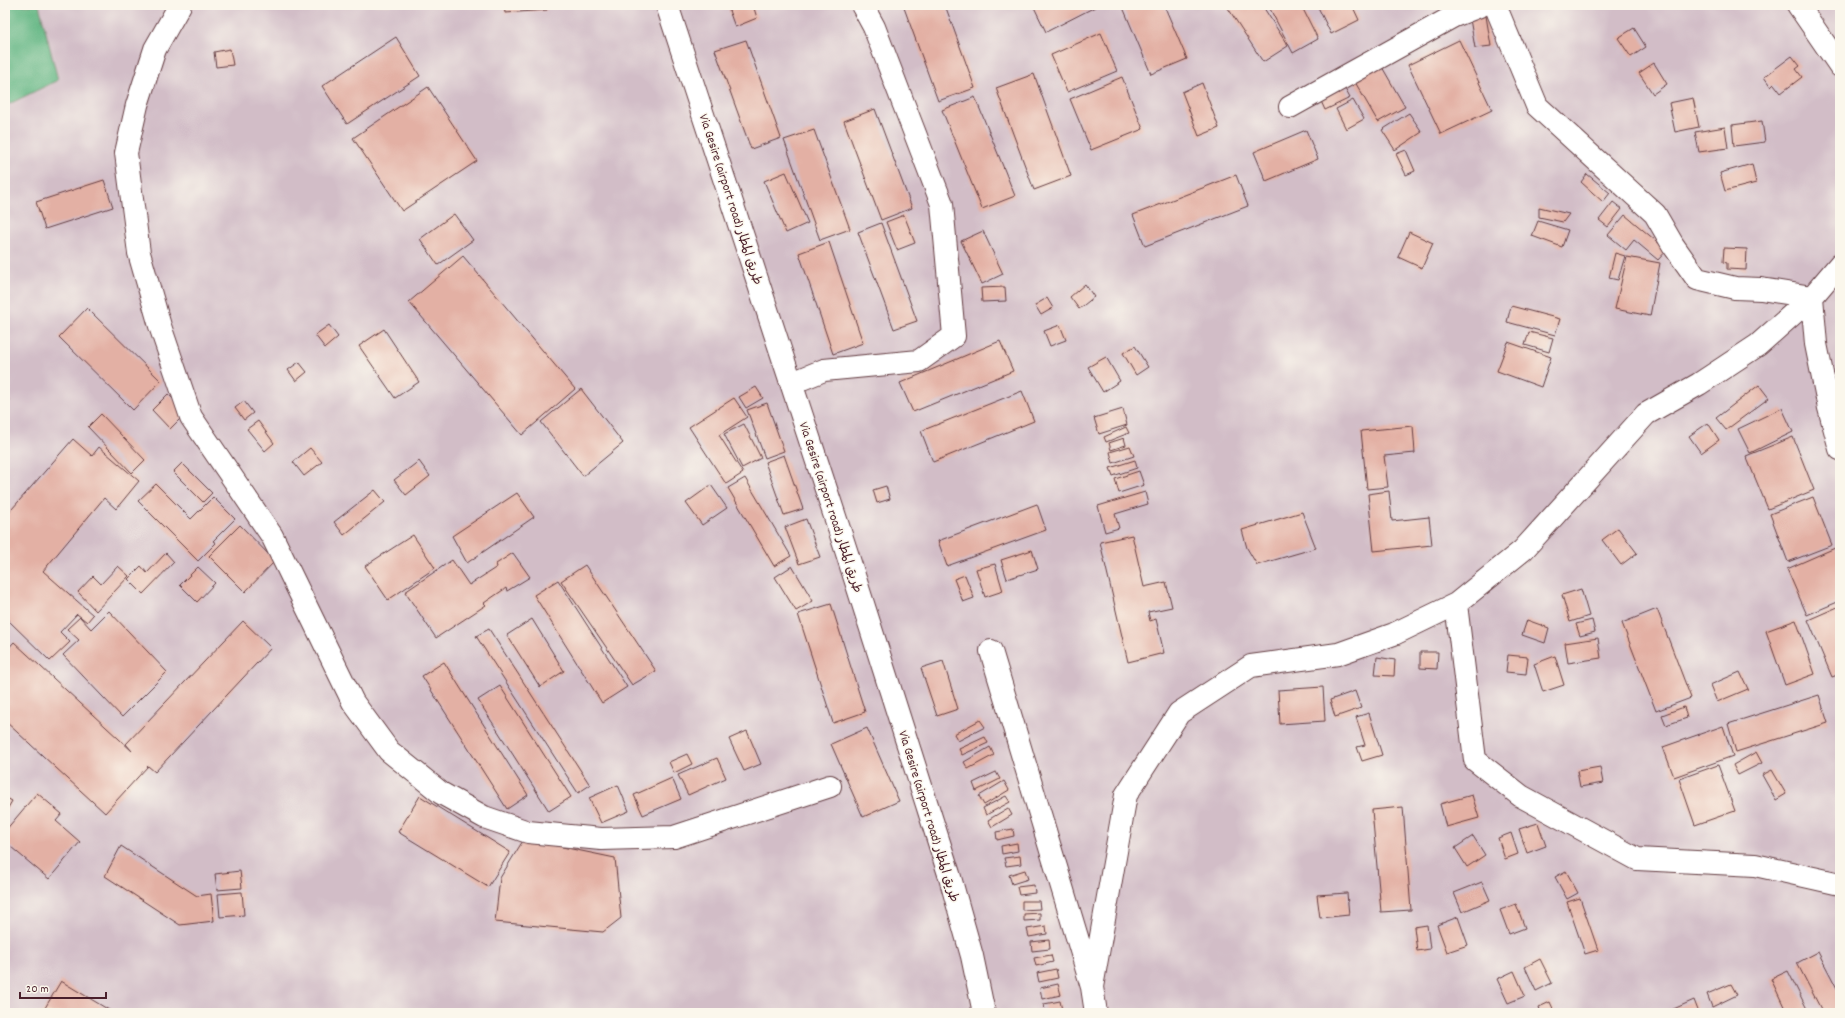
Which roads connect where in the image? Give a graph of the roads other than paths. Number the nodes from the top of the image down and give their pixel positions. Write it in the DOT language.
graph roads {
  1 [pos="180,5"];
  2 [pos="667,5"];
  3 [pos="862,5"];
  4 [pos="1482,5"];
  5 [pos="1495,5"];
  6 [pos="1798,5"];
  7 [pos="1840,66"];
  8 [pos="1290,107"];
  9 [pos="1840,264"];
  10 [pos="1812,297"];
  11 [pos="792,383"];
  12 [pos="1840,449"];
  13 [pos="1456,604"];
  14 [pos="991,651"];
  15 [pos="830,786"];
  16 [pos="1840,884"];
  17 [pos="1092,987"];
  18 [pos="983,1013"];
  19 [pos="1096,1013"];
  1 -- 15 [label="street"];
  2 -- 11 [label="street, Via Gesire (airport road) طريق المطار"];
  3 -- 11 [label="street"];
  4 -- 8 [label="street"];
  5 -- 10 [label="street"];
  6 -- 7 [label="street"];
  9 -- 10 [label="street"];
  10 -- 12 [label="street"];
  10 -- 13 [label="street"];
  11 -- 18 [label="street, Via Gesire (airport road) طريق المطار"];
  13 -- 16 [label="street"];
  13 -- 17 [label="street"];
  14 -- 17 [label="street"];
  17 -- 19 [label="street"];
}
